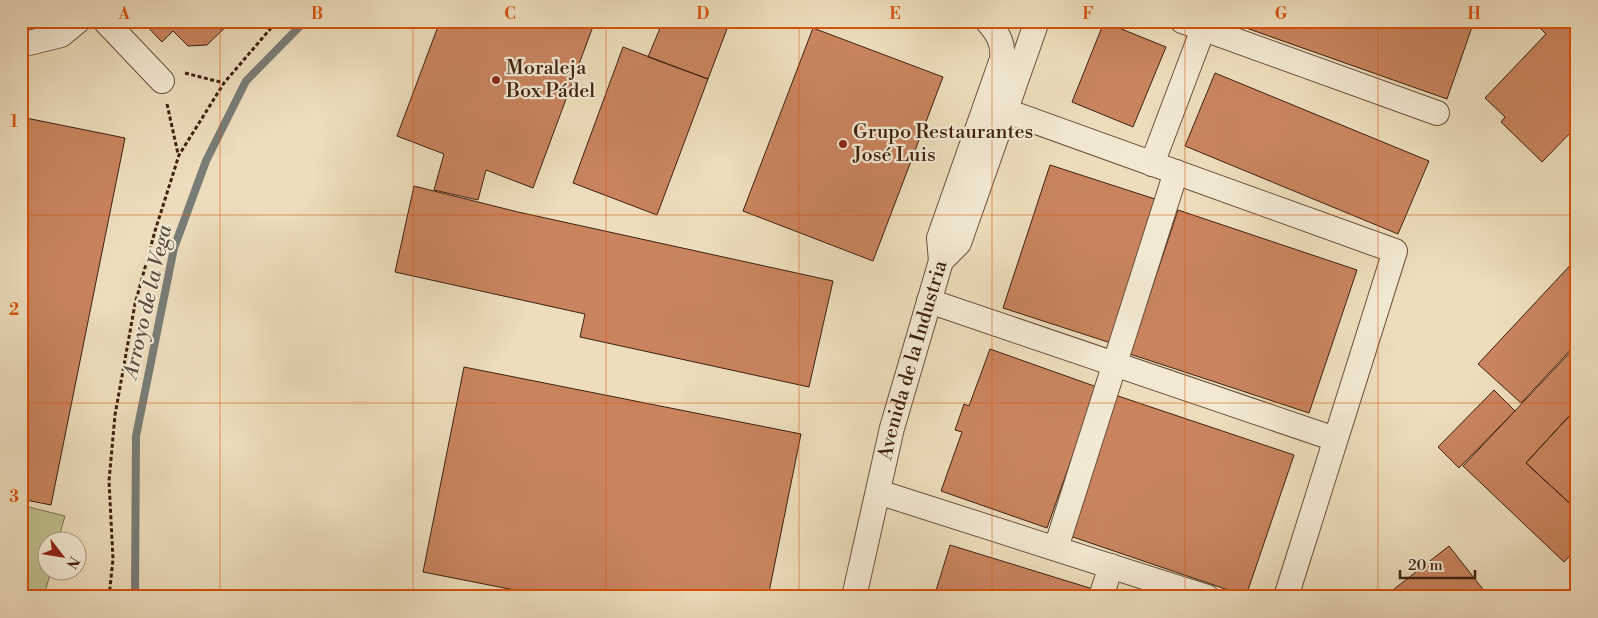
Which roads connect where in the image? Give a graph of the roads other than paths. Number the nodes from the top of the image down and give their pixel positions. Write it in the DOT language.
graph roads {
  1 [pos="78,21"];
  2 [pos="105,21"];
  3 [pos="987,21"];
  4 [pos="1037,21"];
  5 [pos="1192,25"];
  6 [pos="21,45"];
  7 [pos="172,77"];
  8 [pos="1006,111"];
  9 [pos="1437,113"];
  10 [pos="1152,164"];
  11 [pos="1176,172"];
  12 [pos="941,261"];
  13 [pos="929,301"];
  14 [pos="1114,364"];
  15 [pos="1336,439"];
  16 [pos="878,492"];
  17 [pos="1056,548"];
  18 [pos="1111,566"];
  19 [pos="854,597"];
  20 [pos="1102,597"];
  21 [pos="1207,597"];
  22 [pos="1286,597"];
  1 -- 6 [label="street"];
  2 -- 7 [label="street"];
  3 -- 12 [label="street"];
  4 -- 8 [label="street, Avenida de la Industria"];
  5 -- 9 [label="street"];
  5 -- 10 [label="street"];
  8 -- 10 [label="street"];
  8 -- 12 [label="street, Avenida de la Industria"];
  10 -- 11 [label="street"];
  11 -- 14 [label="street"];
  11 -- 15 [label="street"];
  12 -- 13 [label="street, Avenida de la Industria"];
  13 -- 14 [label="street"];
  13 -- 16 [label="street, Avenida de la Industria"];
  14 -- 15 [label="street"];
  14 -- 17 [label="street"];
  15 -- 22 [label="street"];
  16 -- 17 [label="street"];
  16 -- 19 [label="street, Avenida de la Industria"];
  17 -- 18 [label="street"];
  18 -- 20 [label="street"];
  18 -- 21 [label="street"];
}
